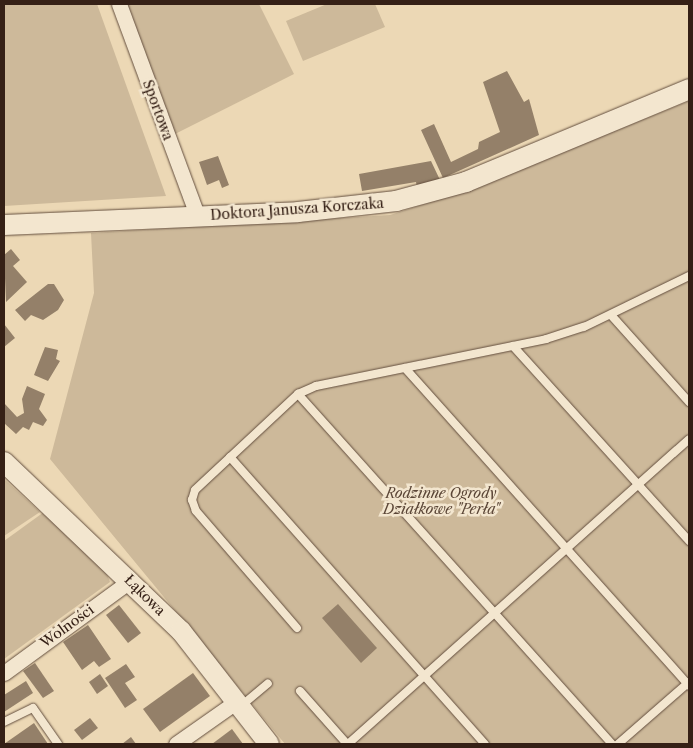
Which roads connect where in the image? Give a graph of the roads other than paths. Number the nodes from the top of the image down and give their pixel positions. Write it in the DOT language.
graph roads {
  1 [pos="119,4"];
  2 [pos="689,89"];
  3 [pos="198,217"];
  4 [pos="4,225"];
  5 [pos="689,276"];
  6 [pos="610,315"];
  7 [pos="513,346"];
  8 [pos="405,368"];
  9 [pos="298,394"];
  10 [pos="689,402"];
  11 [pos="689,439"];
  12 [pos="230,458"];
  13 [pos="4,462"];
  14 [pos="638,485"];
  15 [pos="689,541"];
  16 [pos="566,549"];
  17 [pos="131,580"];
  18 [pos="494,613"];
  19 [pos="297,628"];
  20 [pos="4,673"];
  21 [pos="424,676"];
  22 [pos="268,683"];
  23 [pos="689,684"];
  24 [pos="300,692"];
  25 [pos="239,704"];
  26 [pos="4,722"];
  27 [pos="58,744"];
  28 [pos="176,744"];
  29 [pos="268,744"];
  30 [pos="347,744"];
  31 [pos="485,744"];
  32 [pos="612,744"];
  33 [pos="618,744"];
  1 -- 3 [label="street, Sportowa"];
  2 -- 3 [label="street, Doktora Janusza Korczaka"];
  3 -- 4 [label="street, Doktora Janusza Korczaka"];
  5 -- 6 [label="lane"];
  6 -- 7 [label="lane"];
  6 -- 10 [label="lane"];
  7 -- 8 [label="lane"];
  7 -- 14 [label="lane"];
  8 -- 9 [label="lane"];
  8 -- 16 [label="lane"];
  9 -- 12 [label="lane"];
  9 -- 18 [label="lane"];
  11 -- 14 [label="lane"];
  12 -- 19 [label="lane"];
  12 -- 21 [label="lane"];
  13 -- 17 [label="street, Łąkowa"];
  14 -- 15 [label="lane"];
  14 -- 16 [label="lane"];
  16 -- 18 [label="lane"];
  16 -- 23 [label="lane"];
  17 -- 20 [label="street, Wolności"];
  17 -- 25 [label="street, Łąkowa"];
  18 -- 21 [label="lane"];
  18 -- 32 [label="lane"];
  21 -- 30 [label="lane"];
  21 -- 31 [label="lane"];
  22 -- 25 [label="lane"];
  23 -- 33 [label="lane"];
  24 -- 30 [label="lane"];
  25 -- 28 [label="street"];
  25 -- 29 [label="street, Łąkowa"];
  26 -- 27 [label="lane"];
}
